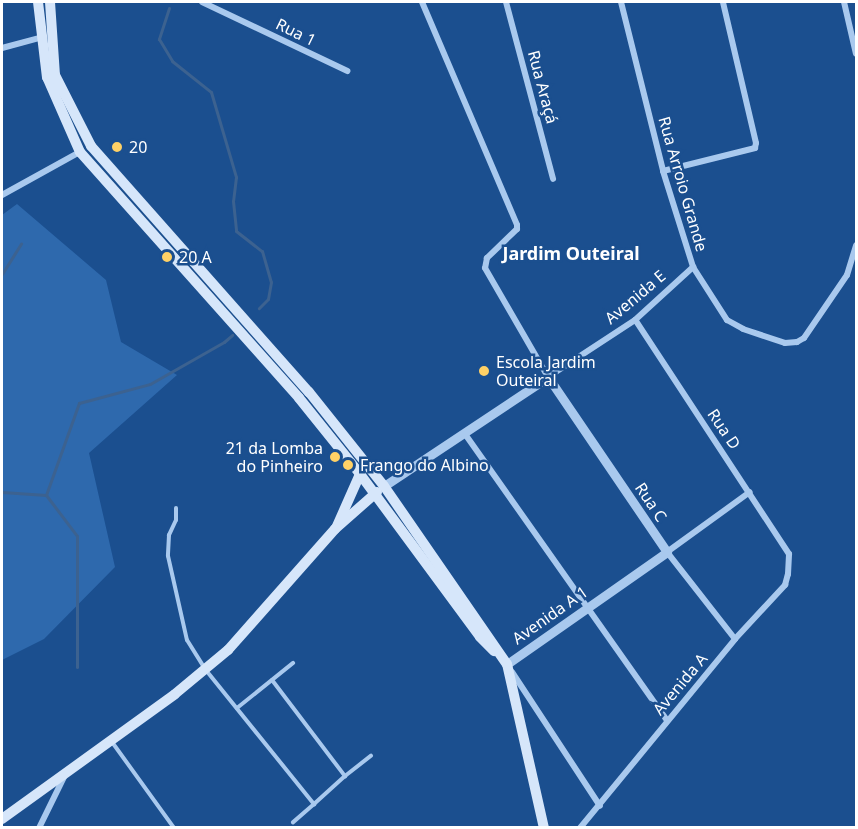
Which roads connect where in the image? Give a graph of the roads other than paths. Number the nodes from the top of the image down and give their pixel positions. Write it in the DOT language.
graph roads {
  1 [pos="38,2"];
  2 [pos="50,2"];
  3 [pos="202,2"];
  4 [pos="422,2"];
  5 [pos="506,2"];
  6 [pos="621,2"];
  7 [pos="723,2"];
  8 [pos="844,2"];
  9 [pos="40,38"];
  10 [pos="2,48"];
  11 [pos="856,54"];
  12 [pos="347,71"];
  13 [pos="80,152"];
  14 [pos="663,171"];
  15 [pos="553,179"];
  16 [pos="2,195"];
  17 [pos="856,245"];
  18 [pos="693,267"];
  19 [pos="635,321"];
  20 [pos="548,377"];
  21 [pos="465,434"];
  22 [pos="360,474"];
  23 [pos="384,486"];
  24 [pos="750,492"];
  25 [pos="373,495"];
  26 [pos="176,508"];
  27 [pos="335,529"];
  28 [pos="667,552"];
  29 [pos="789,554"];
  30 [pos="587,608"];
  31 [pos="735,639"];
  32 [pos="293,663"];
  33 [pos="507,664"];
  34 [pos="205,669"];
  35 [pos="272,680"];
  36 [pos="237,708"];
  37 [pos="667,720"];
  38 [pos="111,741"];
  39 [pos="371,756"];
  40 [pos="65,775"];
  41 [pos="345,776"];
  42 [pos="314,804"];
  43 [pos="600,806"];
  44 [pos="2,819"];
  45 [pos="293,822"];
  46 [pos="39,828"];
  47 [pos="174,828"];
  48 [pos="544,828"];
  49 [pos="580,828"];
  1 -- 9 [label="main road"];
  2 -- 23 [label="main road"];
  3 -- 12 [label="street, Rua 1"];
  4 -- 20 [label="street"];
  5 -- 15 [label="street, Rua Araçá"];
  6 -- 14 [label="street, Rua Arroio Grande"];
  7 -- 14 [label="street"];
  8 -- 11 [label="street"];
  9 -- 10 [label="street"];
  9 -- 13 [label="main road"];
  13 -- 16 [label="street"];
  13 -- 22 [label="main road"];
  14 -- 18 [label="street, Rua Arroio Grande"];
  17 -- 18 [label="street, Rua Arroio Grande"];
  18 -- 19 [label="street, Avenida E"];
  19 -- 20 [label="street, Avenida E"];
  19 -- 24 [label="street, Rua D"];
  20 -- 21 [label="street, Avenida E"];
  20 -- 28 [label="street, Rua C"];
  21 -- 23 [label="street, Avenida E"];
  21 -- 30 [label="street"];
  22 -- 23 [label="main road"];
  22 -- 25 [label="main road"];
  22 -- 27 [label="main road"];
  23 -- 25 [label="main road"];
  23 -- 33 [label="main road"];
  24 -- 28 [label="street, Avenida A 1"];
  24 -- 29 [label="street, Rua D"];
  25 -- 27 [label="main road"];
  25 -- 33 [label="main road"];
  26 -- 34 [label="lane"];
  27 -- 34 [label="main road"];
  28 -- 30 [label="street, Avenida A 1"];
  28 -- 31 [label="street, Rua C"];
  29 -- 31 [label="street, Avenida A"];
  30 -- 33 [label="street, Avenida A 1"];
  30 -- 37 [label="street"];
  31 -- 37 [label="street, Avenida A"];
  32 -- 35 [label="lane"];
  33 -- 43 [label="street, Avenida A 1"];
  33 -- 48 [label="main road"];
  34 -- 36 [label="lane"];
  34 -- 38 [label="main road"];
  35 -- 36 [label="lane"];
  35 -- 41 [label="lane"];
  36 -- 42 [label="lane"];
  37 -- 43 [label="street, Avenida A"];
  38 -- 40 [label="main road"];
  38 -- 47 [label="lane"];
  39 -- 41 [label="lane"];
  40 -- 44 [label="main road"];
  40 -- 46 [label="street"];
  41 -- 42 [label="lane"];
  42 -- 45 [label="lane"];
  43 -- 49 [label="street, Avenida A"];
}
